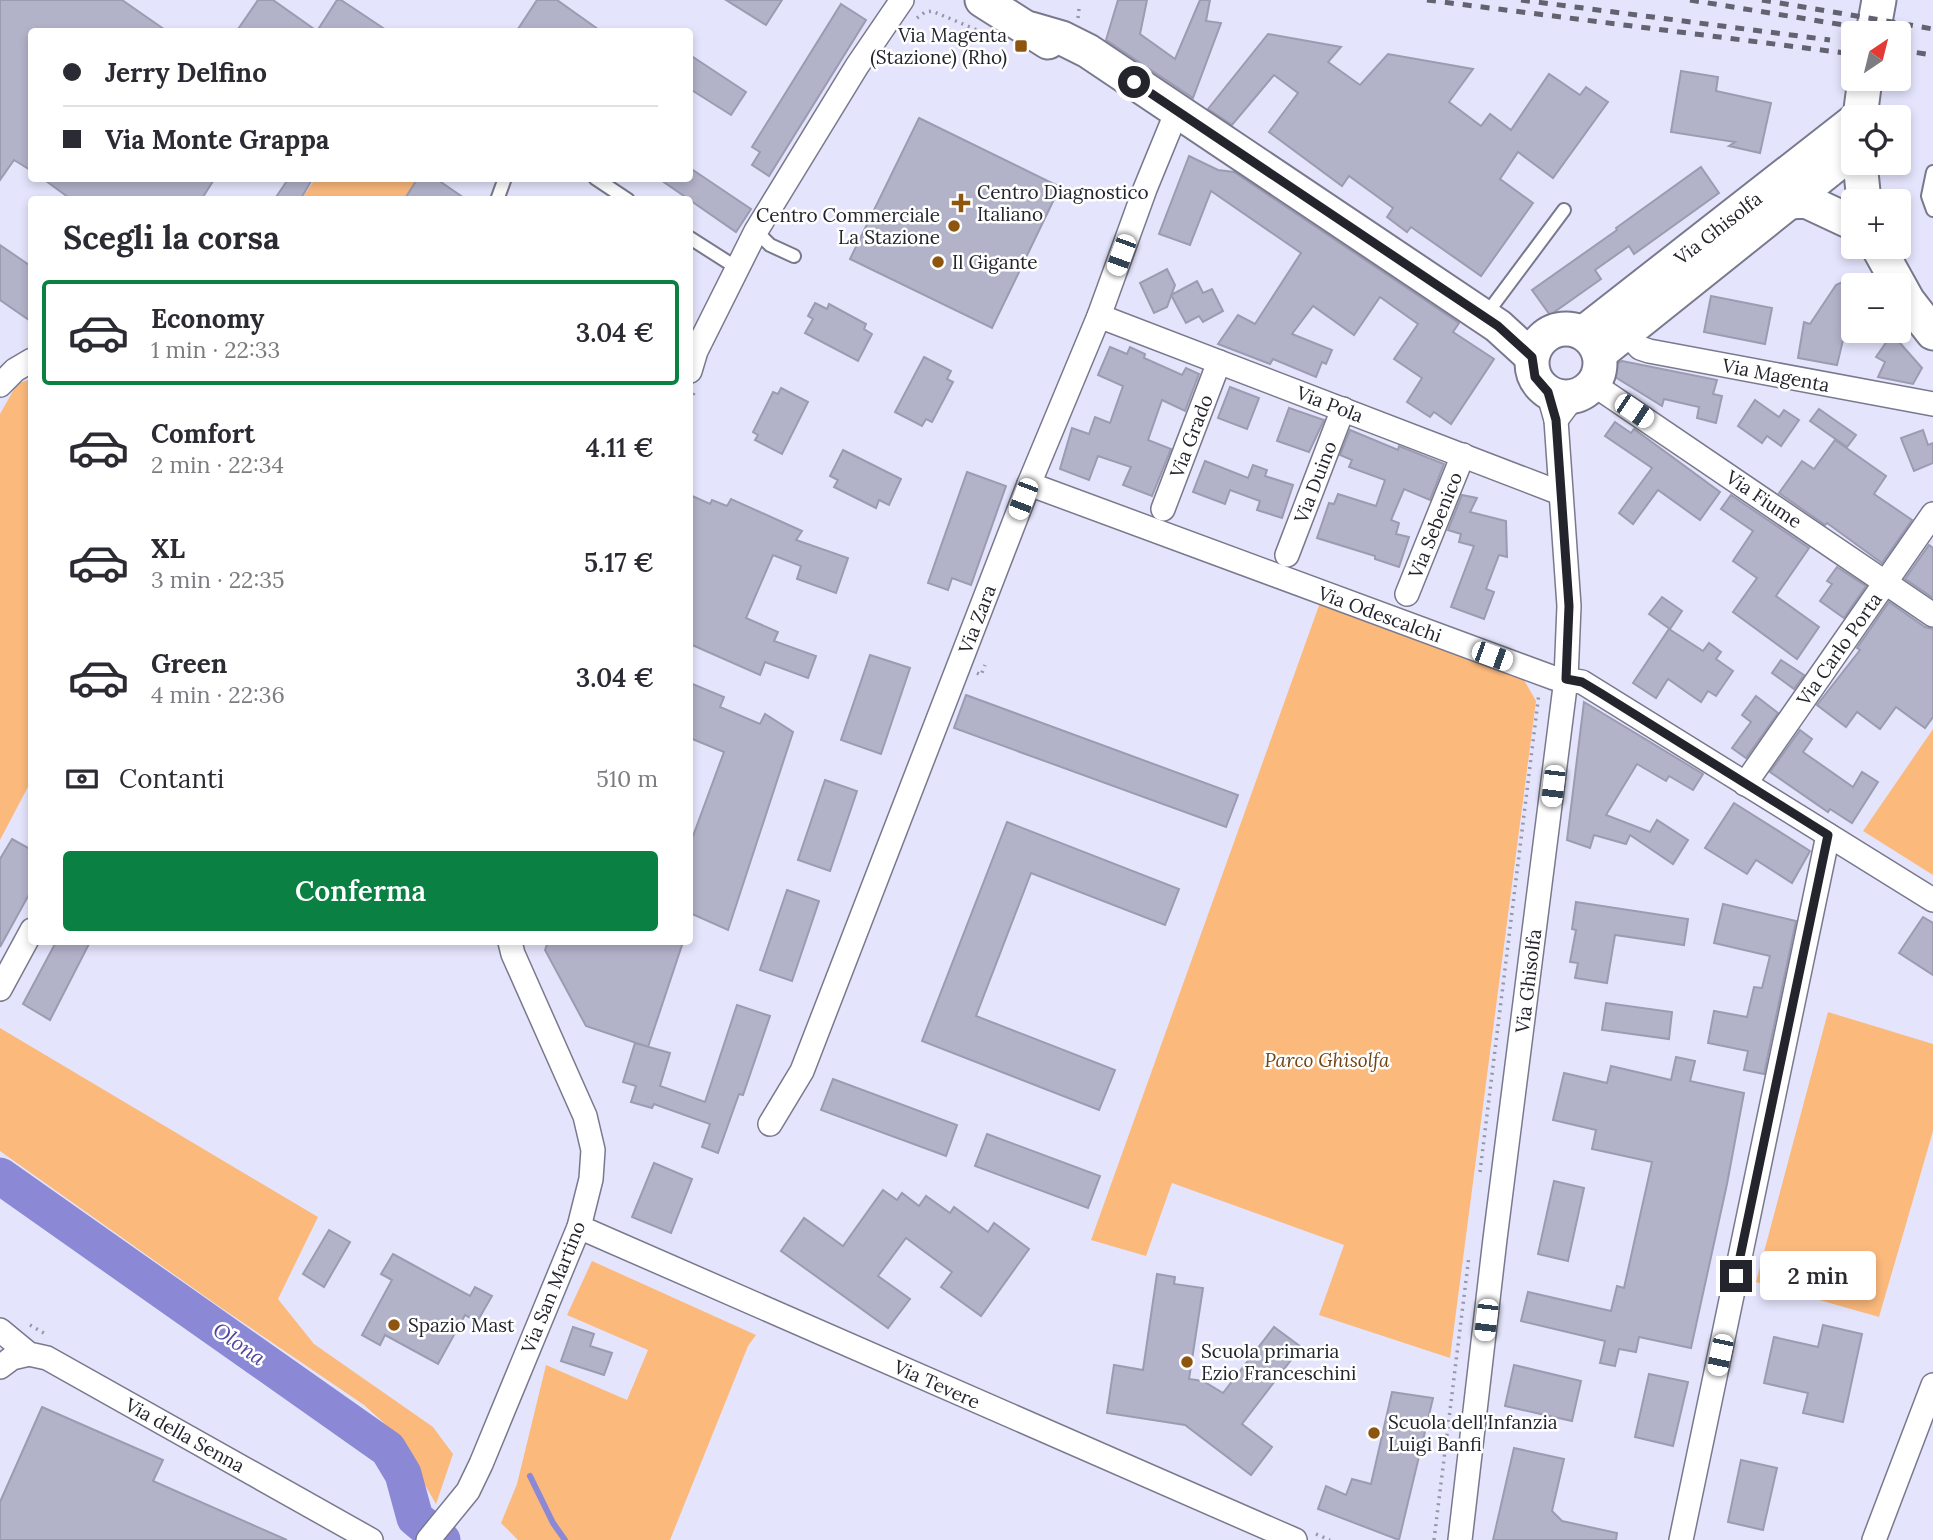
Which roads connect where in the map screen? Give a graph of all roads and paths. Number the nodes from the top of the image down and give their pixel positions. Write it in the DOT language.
graph roads {
  1 [pos="902,0"];
  2 [pos="982,0"];
  3 [pos="1879,0"];
  4 [pos="1875,21"];
  5 [pos="911,27"];
  6 [pos="989,36"];
  7 [pos="1177,111"];
  8 [pos="1841,134"];
  9 [pos="1841,161"];
  10 [pos="1933,172"];
  11 [pos="600,182"];
  12 [pos="622,196"];
  13 [pos="1790,202"];
  14 [pos="1564,210"];
  15 [pos="1933,210"];
  16 [pos="1841,217"];
  17 [pos="756,231"];
  18 [pos="693,240"];
  19 [pos="794,256"];
  20 [pos="1885,259"];
  21 [pos="737,268"];
  22 [pos="1099,316"];
  23 [pos="1491,322"];
  24 [pos="1626,333"];
  25 [pos="1933,333"];
  26 [pos="1536,349"];
  27 [pos="28,362"];
  28 [pos="1219,362"];
  29 [pos="693,366"];
  30 [pos="1576,380"];
  31 [pos="0,385"];
  32 [pos="1933,404"];
  33 [pos="1343,409"];
  34 [pos="1463,455"];
  35 [pos="1029,484"];
  36 [pos="1560,493"];
  37 [pos="1163,509"];
  38 [pos="1933,514"];
  39 [pos="1287,555"];
  40 [pos="1886,582"];
  41 [pos="1408,594"];
  42 [pos="1933,615"];
  43 [pos="985,665"];
  44 [pos="1542,674"];
  45 [pos="981,675"];
  46 [pos="1566,679"];
  47 [pos="1745,784"];
  48 [pos="1828,835"];
  49 [pos="1933,900"];
  50 [pos="28,937"];
  51 [pos="511,945"];
  52 [pos="0,989"];
  53 [pos="770,1124"];
  54 [pos="1478,1183"];
  55 [pos="579,1227"];
  56 [pos="1470,1251"];
  57 [pos="0,1330"];
  58 [pos="29,1353"];
  59 [pos="0,1367"];
  60 [pos="1933,1385"];
  61 [pos="371,1540"];
  62 [pos="428,1540"];
  63 [pos="1295,1540"];
  64 [pos="1434,1540"];
  65 [pos="1460,1540"];
  66 [pos="1681,1540"];
  67 [pos="1874,1540"];
  1 -- 17 [label="street"];
  2 -- 7 [label="street"];
  3 -- 4 [label="street"];
  5 -- 6 [label="path"];
  7 -- 22 [label="street, Via Zara"];
  7 -- 23 [label="street"];
  8 -- 30 [label="street, Via Ghisolfa"];
  9 -- 13 [label="street, Via Ghisolfa"];
  10 -- 15 [label="lane"];
  11 -- 12 [label="lane"];
  13 -- 16 [label="street, Via Ghisolfa"];
  13 -- 24 [label="street, Via Ghisolfa"];
  14 -- 23 [label="lane"];
  17 -- 19 [label="lane"];
  17 -- 21 [label="street"];
  18 -- 21 [label="lane"];
  20 -- 25 [label="street"];
  21 -- 29 [label="street"];
  22 -- 28 [label="street, Via Pola"];
  22 -- 35 [label="street, Via Zara"];
  23 -- 26 [label="street"];
  24 -- 30 [label="street, Via Ghisolfa"];
  24 -- 32 [label="street, Via Magenta"];
  26 -- 30 [label="street"];
  26 -- 30 [label="street"];
  27 -- 31 [label="street"];
  28 -- 33 [label="street, Via Pola"];
  28 -- 37 [label="street, Via Grado"];
  30 -- 36 [label="street, Via Ghisolfa"];
  30 -- 40 [label="street, Via Fiume"];
  33 -- 34 [label="street, Via Pola"];
  33 -- 39 [label="street, Via Duino"];
  34 -- 36 [label="street, Via Pola"];
  34 -- 41 [label="street, Via Sebenico"];
  35 -- 44 [label="street, Via Odescalchi"];
  35 -- 53 [label="street, Via Zara"];
  36 -- 46 [label="street, Via Ghisolfa"];
  38 -- 40 [label="street, Via Carlo Porta"];
  40 -- 42 [label="street, Via Fiume"];
  40 -- 47 [label="street, Via Carlo Porta"];
  43 -- 45 [label="path"];
  44 -- 46 [label="street, Via Odescalchi"];
  44 -- 54 [label="path"];
  46 -- 47 [label="street, Via Odescalchi"];
  46 -- 65 [label="street, Via Ghisolfa"];
  47 -- 48 [label="street, Via Odescalchi"];
  48 -- 49 [label="street, Via Odescalchi"];
  48 -- 66 [label="street"];
  50 -- 52 [label="street"];
  51 -- 55 [label="street, Via San Martino"];
  55 -- 62 [label="street, Via San Martino"];
  55 -- 63 [label="street, Via Tevere"];
  56 -- 64 [label="path"];
  57 -- 58 [label="street, Via della Senna"];
  58 -- 59 [label="street"];
  58 -- 61 [label="street, Via della Senna"];
  60 -- 67 [label="street"];
}
